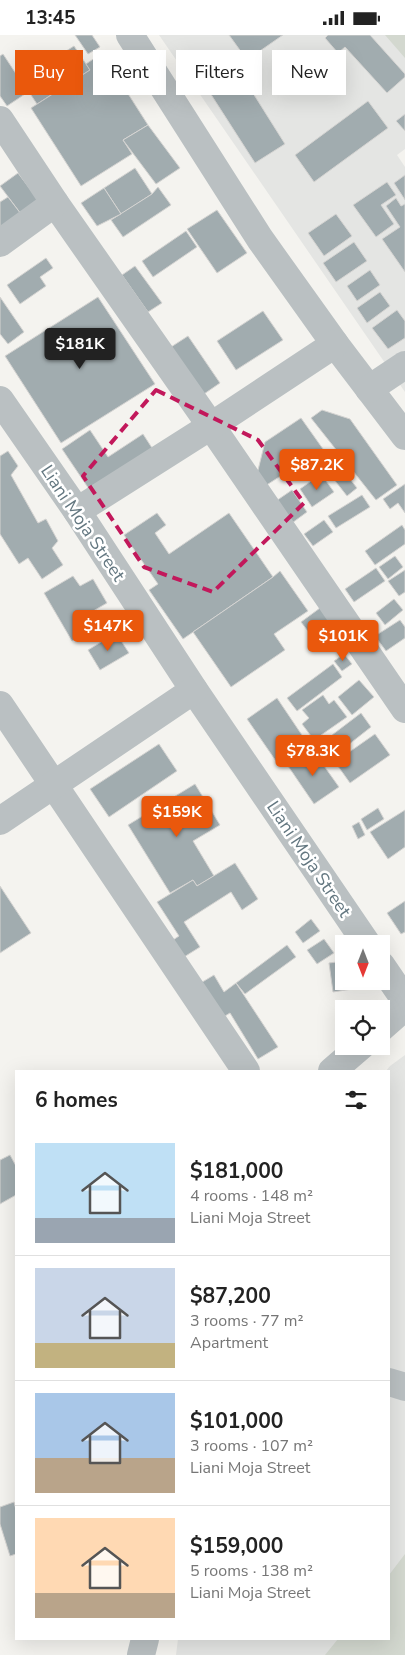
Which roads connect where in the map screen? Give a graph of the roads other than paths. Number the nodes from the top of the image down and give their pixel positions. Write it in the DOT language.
graph roads {
  1 [pos="130,35"];
  2 [pos="0,120"];
  3 [pos="55,203"];
  4 [pos="0,243"];
  5 [pos="335,344"];
  6 [pos="405,365"];
  7 [pos="369,389"];
  8 [pos="0,401"];
  9 [pos="211,426"];
  10 [pos="405,437"];
  11 [pos="77,511"];
  12 [pos="194,690"];
  13 [pos="0,705"];
  14 [pos="405,709"];
  15 [pos="54,785"];
  16 [pos="0,821"];
  17 [pos="361,935"];
  18 [pos="390,978"];
  19 [pos="405,1000"];
  20 [pos="405,1007"];
  21 [pos="390,1020"];
  22 [pos="350,1055"];
  23 [pos="245,1070"];
  24 [pos="333,1070"];
  25 [pos="390,1382"];
  26 [pos="405,1387"];
  27 [pos="144,1640"];
  28 [pos="141,1655"];
  1 -- 5 [label="street"];
  2 -- 3 [label="street"];
  3 -- 4 [label="street"];
  3 -- 9 [label="street"];
  5 -- 7 [label="street"];
  5 -- 9 [label="street"];
  6 -- 7 [label="street"];
  7 -- 10 [label="street"];
  8 -- 11 [label="street, Liani Moja Street"];
  9 -- 11 [label="street"];
  9 -- 14 [label="street"];
  11 -- 12 [label="street, Liani Moja Street"];
  12 -- 15 [label="street"];
  12 -- 17 [label="street, Liani Moja Street"];
  13 -- 15 [label="street"];
  15 -- 16 [label="street"];
  15 -- 23 [label="street"];
  18 -- 19 [label="street"];
  20 -- 21 [label="street"];
  22 -- 24 [label="street"];
  25 -- 26 [label="street"];
  27 -- 28 [label="street"];
}
